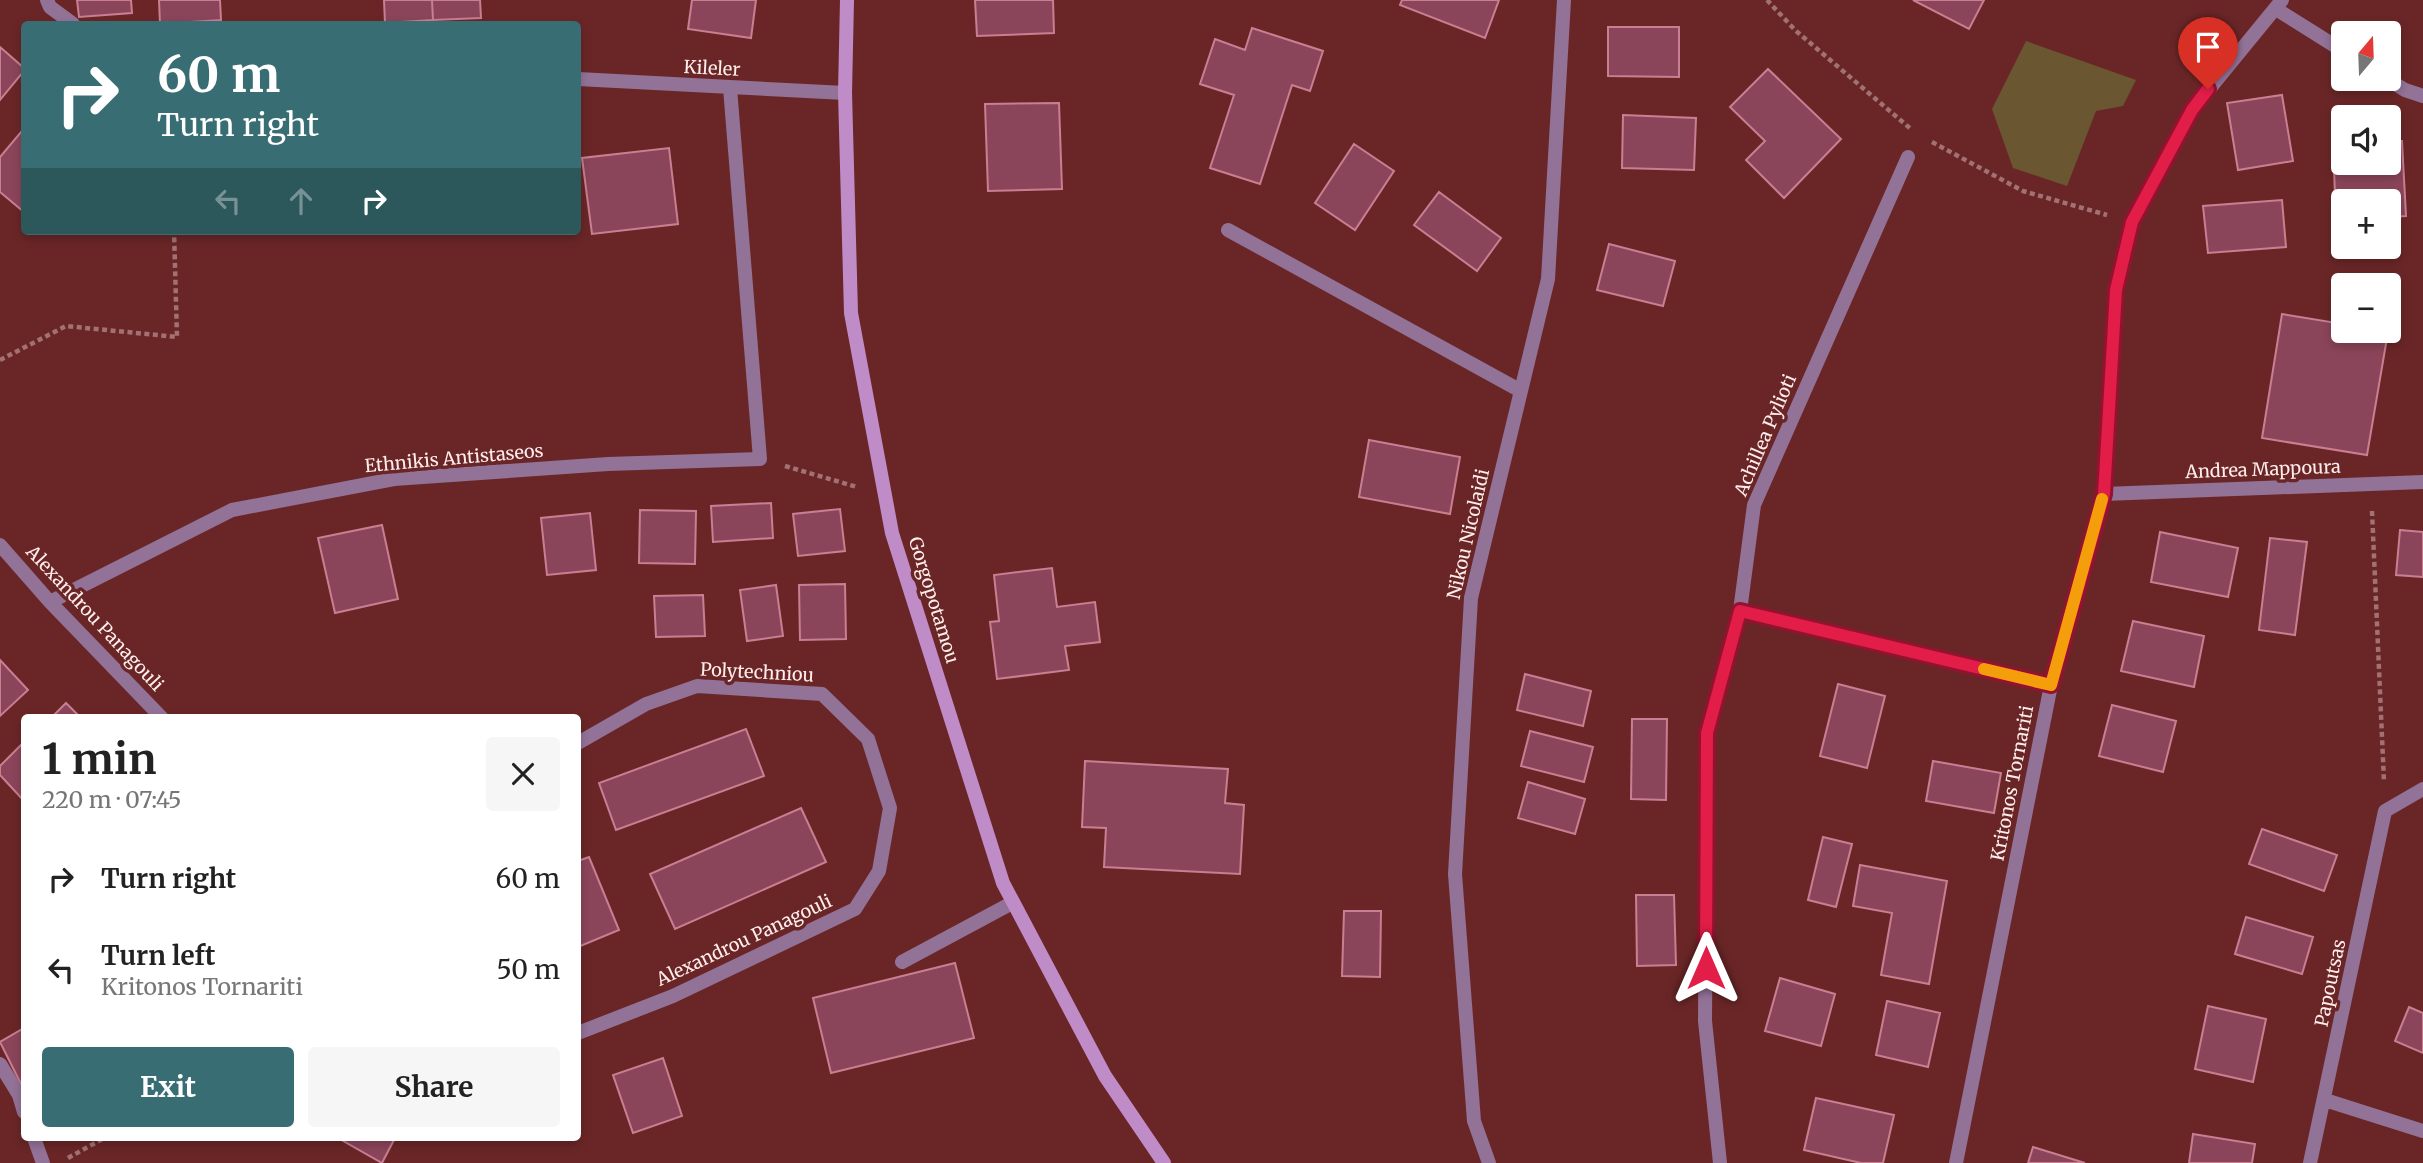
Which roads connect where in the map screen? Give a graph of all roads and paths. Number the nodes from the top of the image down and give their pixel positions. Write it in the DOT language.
graph roads {
  1 [pos="47,0"];
  2 [pos="847,0"];
  3 [pos="1564,0"];
  4 [pos="1768,0"];
  5 [pos="2279,4"];
  6 [pos="69,21"];
  7 [pos="2331,42"];
  8 [pos="581,79"];
  9 [pos="730,88"];
  10 [pos="2401,88"];
  11 [pos="845,93"];
  12 [pos="2423,96"];
  13 [pos="1918,135"];
  14 [pos="1930,141"];
  15 [pos="1908,157"];
  16 [pos="2132,222"];
  17 [pos="1228,230"];
  18 [pos="174,235"];
  19 [pos="0,360"];
  20 [pos="1521,391"];
  21 [pos="760,459"];
  22 [pos="2423,482"];
  23 [pos="2371,484"];
  24 [pos="2104,494"];
  25 [pos="886,496"];
  26 [pos="0,545"];
  27 [pos="50,602"];
  28 [pos="1740,611"];
  29 [pos="2051,685"];
  30 [pos="822,694"];
  31 [pos="158,714"];
  32 [pos="581,741"];
  33 [pos="2423,789"];
  34 [pos="2385,811"];
  35 [pos="1013,903"];
  36 [pos="902,962"];
  37 [pos="581,1032"];
  38 [pos="0,1064"];
  39 [pos="2325,1100"];
  40 [pos="21,1102"];
  41 [pos="2423,1131"];
  42 [pos="35,1141"];
  43 [pos="99,1141"];
  44 [pos="43,1163"];
  45 [pos="59,1163"];
  46 [pos="1164,1163"];
  47 [pos="1489,1163"];
  48 [pos="1720,1163"];
  49 [pos="1956,1163"];
  50 [pos="2310,1163"];
  1 -- 6 [label="street"];
  2 -- 11 [label="street, Gorgopotamou"];
  3 -- 20 [label="street, Nikou Nicolaidi"];
  4 -- 13 [label="path"];
  5 -- 7 [label="street"];
  5 -- 16 [label="street, Kritonos Tornariti"];
  8 -- 9 [label="street, Kileler"];
  9 -- 11 [label="street, Kileler"];
  9 -- 21 [label="street"];
  10 -- 12 [label="street"];
  11 -- 25 [label="street, Gorgopotamou"];
  14 -- 16 [label="path"];
  15 -- 28 [label="street, Achillea Pylioti"];
  16 -- 24 [label="street, Kritonos Tornariti"];
  17 -- 20 [label="street"];
  18 -- 19 [label="path"];
  20 -- 47 [label="street, Nikou Nicolaidi"];
  21 -- 25 [label="path"];
  21 -- 27 [label="street, Ethnikis Antistaseos"];
  22 -- 23 [label="street, Andrea Mappoura"];
  23 -- 24 [label="street, Andrea Mappoura"];
  23 -- 34 [label="path"];
  24 -- 29 [label="street, Kritonos Tornariti"];
  25 -- 35 [label="street, Gorgopotamou"];
  26 -- 27 [label="street, Alexandrou Panagouli"];
  27 -- 31 [label="street, Alexandrou Panagouli"];
  28 -- 29 [label="street"];
  28 -- 48 [label="street, Achillea Pylioti"];
  29 -- 49 [label="street, Kritonos Tornariti"];
  30 -- 32 [label="street, Polytechniou"];
  30 -- 37 [label="street, Alexandrou Panagouli"];
  33 -- 34 [label="street"];
  34 -- 39 [label="street, Papoutsas"];
  35 -- 36 [label="street"];
  35 -- 46 [label="street, Gorgopotamou"];
  38 -- 40 [label="street"];
  39 -- 41 [label="street"];
  39 -- 50 [label="street, Papoutsas"];
  42 -- 44 [label="street"];
  43 -- 45 [label="path"];
}
